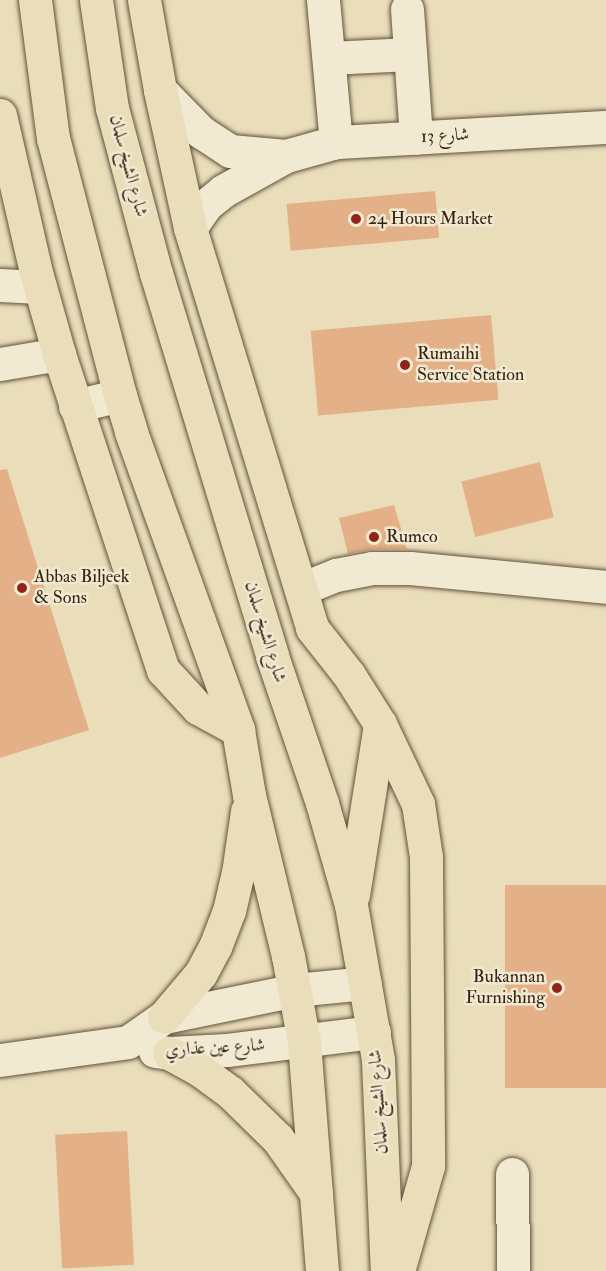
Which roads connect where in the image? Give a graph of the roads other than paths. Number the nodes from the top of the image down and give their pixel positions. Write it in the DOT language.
graph roads {
  1 [pos="35,0"];
  2 [pos="96,0"];
  3 [pos="144,0"];
  4 [pos="323,0"];
  5 [pos="407,9"];
  6 [pos="410,54"];
  7 [pos="329,58"];
  8 [pos="160,90"];
  9 [pos="0,114"];
  10 [pos="606,127"];
  11 [pos="416,138"];
  12 [pos="336,142"];
  13 [pos="286,156"];
  14 [pos="190,228"];
  15 [pos="0,285"];
  16 [pos="40,287"];
  17 [pos="59,354"];
  18 [pos="0,364"];
  19 [pos="120,394"];
  20 [pos="75,406"];
  21 [pos="606,586"];
  22 [pos="302,589"];
  23 [pos="380,724"];
  24 [pos="238,730"];
  25 [pos="249,795"];
  26 [pos="351,905"];
  27 [pos="365,982"];
  28 [pos="295,990"];
  29 [pos="164,1017"];
  30 [pos="374,1032"];
  31 [pos="128,1042"];
  32 [pos="304,1042"];
  33 [pos="169,1053"];
  34 [pos="0,1060"];
  35 [pos="512,1174"];
  36 [pos="317,1194"];
  37 [pos="322,1271"];
  38 [pos="387,1271"];
  39 [pos="398,1271"];
  40 [pos="513,1271"];
  1 -- 19 [label="main road"];
  2 -- 26 [label="main road, شارع الشيخ سلمان"];
  3 -- 8 [label="main road"];
  4 -- 7 [label="street"];
  5 -- 6 [label="street"];
  6 -- 7 [label="street"];
  6 -- 11 [label="street"];
  7 -- 12 [label="street"];
  8 -- 13 [label="street"];
  8 -- 14 [label="main road"];
  9 -- 16 [label="main road"];
  10 -- 11 [label="street, شارع 13"];
  11 -- 12 [label="street, شارع 13"];
  12 -- 13 [label="street, شارع 13"];
  13 -- 14 [label="street"];
  14 -- 22 [label="main road"];
  15 -- 16 [label="street"];
  16 -- 17 [label="main road"];
  17 -- 18 [label="street"];
  17 -- 20 [label="main road"];
  19 -- 20 [label="street"];
  19 -- 24 [label="main road"];
  20 -- 24 [label="main road"];
  21 -- 22 [label="street"];
  22 -- 23 [label="main road"];
  23 -- 26 [label="main road"];
  23 -- 39 [label="main road"];
  24 -- 25 [label="main road"];
  25 -- 28 [label="main road"];
  25 -- 29 [label="main road"];
  26 -- 27 [label="main road, شارع الشيخ سلمان"];
  27 -- 28 [label="street, شارع عين عذاري"];
  27 -- 30 [label="main road, شارع الشيخ سلمان"];
  28 -- 29 [label="street, شارع عين عذاري"];
  28 -- 32 [label="main road"];
  29 -- 31 [label="street, شارع عين عذاري"];
  30 -- 32 [label="street, شارع عين عذاري"];
  30 -- 38 [label="main road, شارع الشيخ سلمان"];
  31 -- 33 [label="street, شارع عين عذاري"];
  31 -- 34 [label="street, شارع عين عذاري"];
  32 -- 33 [label="street, شارع عين عذاري"];
  32 -- 36 [label="main road"];
  33 -- 36 [label="main road"];
  35 -- 40 [label="street"];
  36 -- 37 [label="main road"];
}
